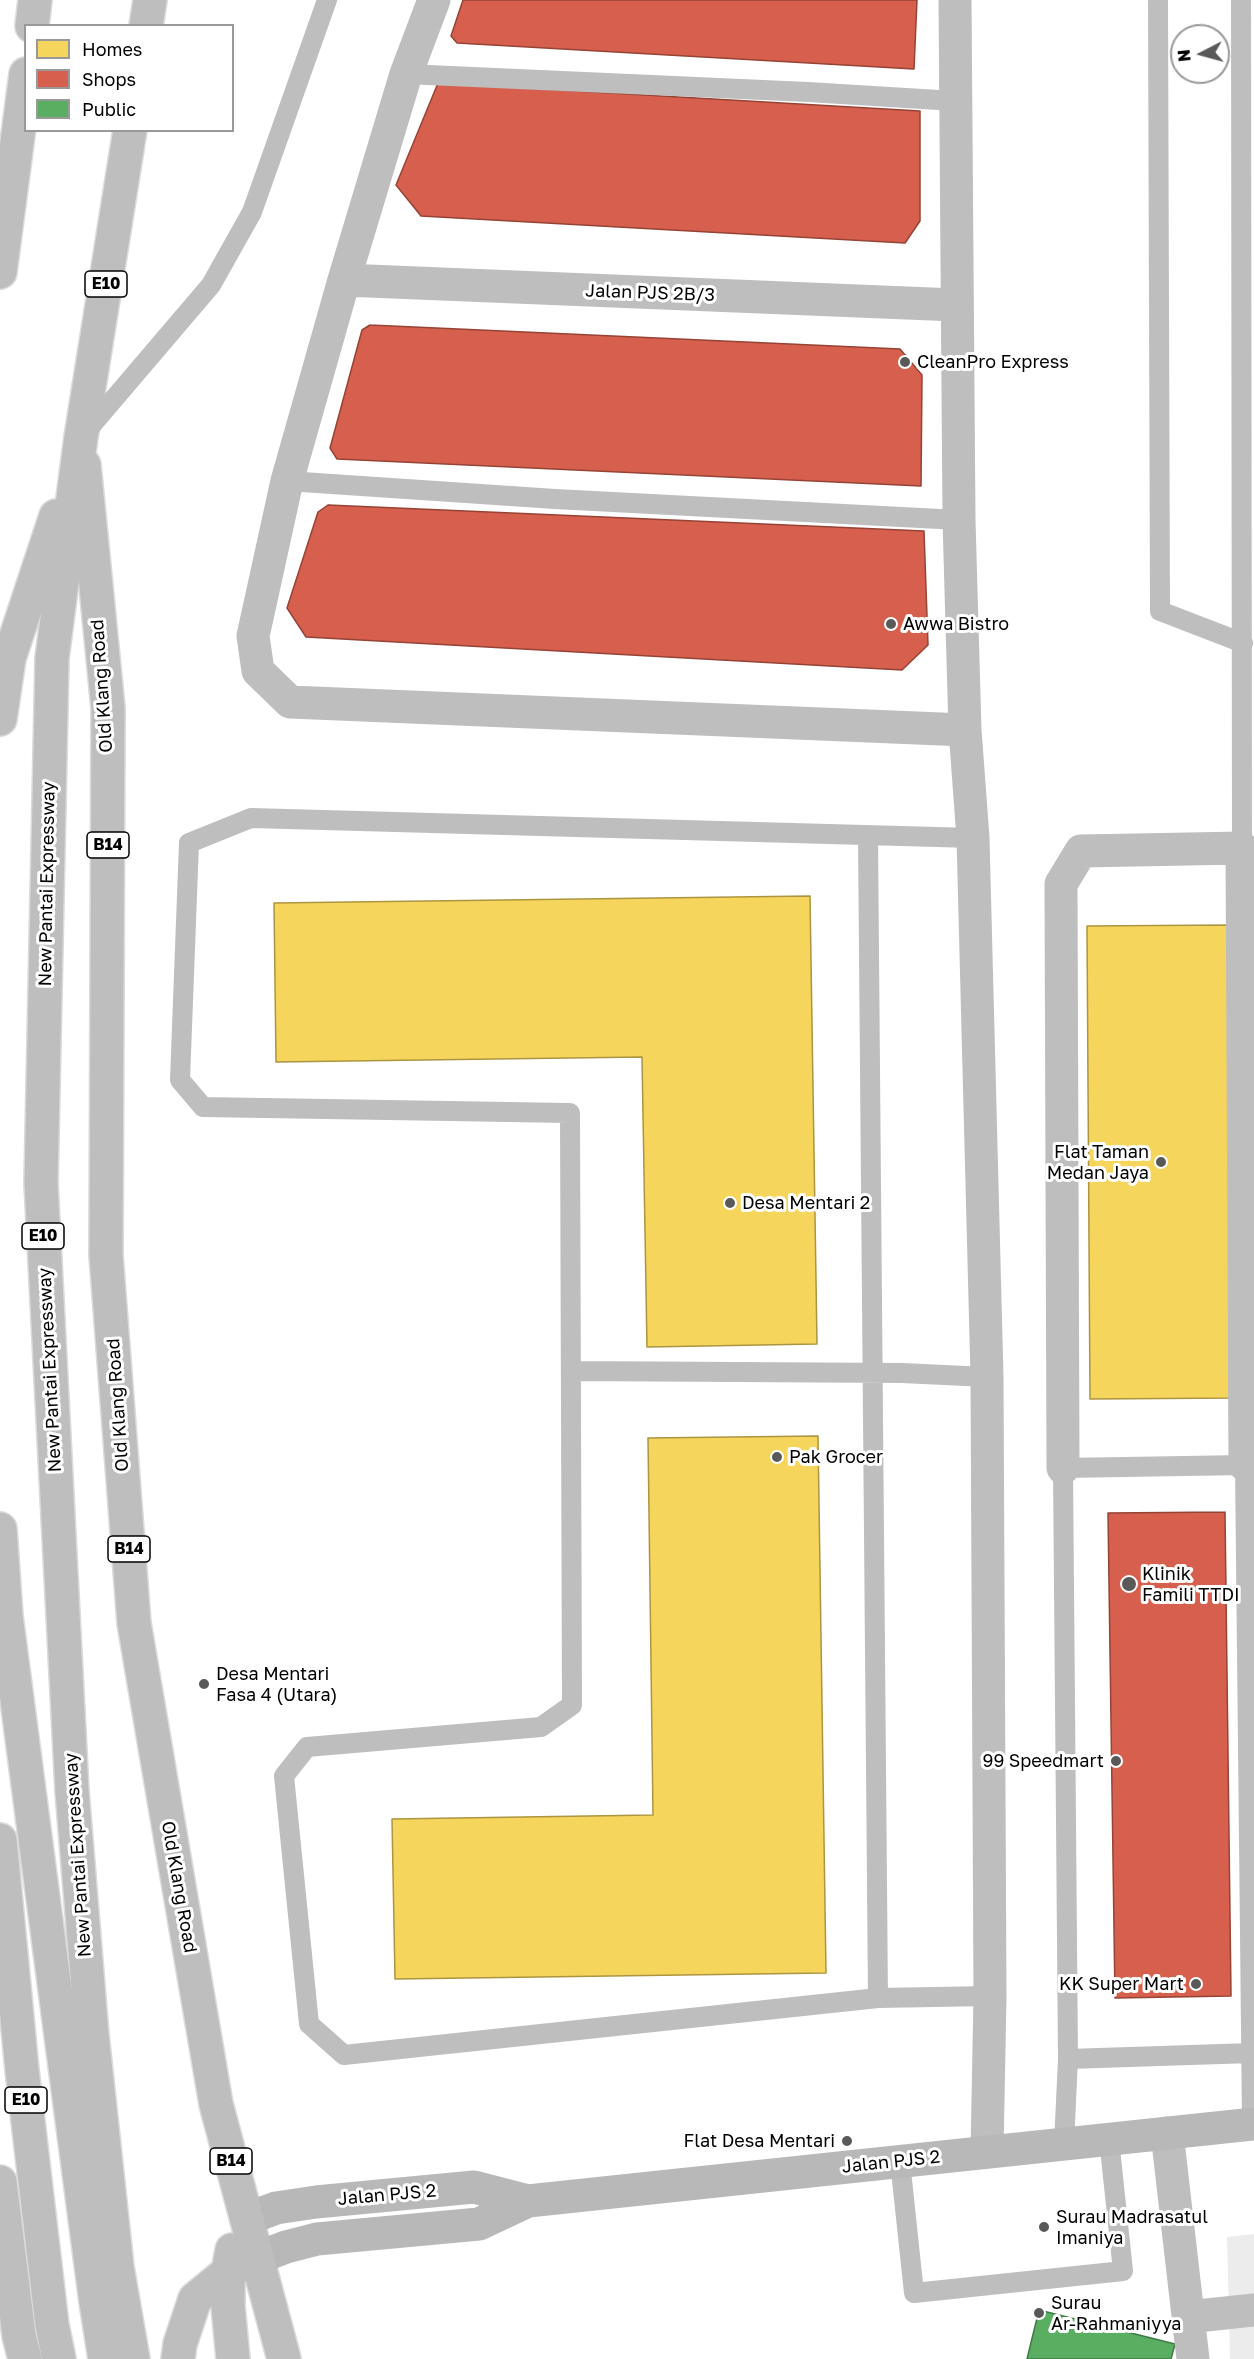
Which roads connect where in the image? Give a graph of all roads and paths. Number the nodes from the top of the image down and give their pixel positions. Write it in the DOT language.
graph roads {
  1 [pos="35,0"];
  2 [pos="150,0"];
  3 [pos="327,0"];
  4 [pos="434,0"];
  5 [pos="955,0"];
  6 [pos="1158,0"];
  7 [pos="1241,0"];
  8 [pos="32,24"];
  9 [pos="146,24"];
  10 [pos="406,74"];
  11 [pos="24,89"];
  12 [pos="955,101"];
  13 [pos="130,132"];
  14 [pos="0,272"];
  15 [pos="344,280"];
  16 [pos="956,305"];
  17 [pos="81,437"];
  18 [pos="286,482"];
  19 [pos="958,520"];
  20 [pos="1243,643"];
  21 [pos="0,719"];
  22 [pos="965,730"];
  23 [pos="868,836"];
  24 [pos="973,838"];
  25 [pos="1242,848"];
  26 [pos="571,1371"];
  27 [pos="872,1373"];
  28 [pos="987,1377"];
  29 [pos="1245,1465"];
  30 [pos="1063,1468"];
  31 [pos="0,1529"];
  32 [pos="0,1840"];
  33 [pos="990,1996"];
  34 [pos="878,1998"];
  35 [pos="1251,2053"];
  36 [pos="1068,2059"];
  37 [pos="1253,2124"];
  38 [pos="1167,2133"];
  39 [pos="1109,2139"];
  40 [pos="1064,2144"];
  41 [pos="987,2152"];
  42 [pos="900,2161"];
  43 [pos="0,2182"];
  44 [pos="528,2201"];
  45 [pos="247,2219"];
  46 [pos="243,2265"];
  47 [pos="1254,2310"];
  48 [pos="1188,2317"];
  49 [pos="24,2359"];
  50 [pos="59,2359"];
  51 [pos="105,2359"];
  52 [pos="133,2359"];
  53 [pos="178,2359"];
  54 [pos="233,2359"];
  55 [pos="284,2359"];
  56 [pos="1193,2359"];
  1 -- 8 [label="main road"];
  2 -- 9 [label="main road"];
  3 -- 17 [label="lane"];
  4 -- 10 [label="main road"];
  5 -- 12 [label="main road"];
  6 -- 20 [label="lane"];
  7 -- 20 [label="lane"];
  10 -- 12 [label="lane"];
  10 -- 15 [label="main road"];
  11 -- 14 [label="main road"];
  12 -- 16 [label="main road"];
  13 -- 17 [label="main road, New Pantai Expressway / E10"];
  15 -- 16 [label="main road, Jalan PJS 2B/3"];
  15 -- 18 [label="main road"];
  16 -- 19 [label="main road"];
  17 -- 21 [label="main road"];
  17 -- 45 [label="main road, Old Klang Road / B14"];
  17 -- 52 [label="main road, New Pantai Expressway / E10"];
  18 -- 19 [label="lane"];
  18 -- 22 [label="main road"];
  19 -- 22 [label="main road"];
  20 -- 25 [label="lane"];
  22 -- 24 [label="main road"];
  23 -- 24 [label="lane"];
  23 -- 26 [label="lane"];
  23 -- 27 [label="lane"];
  24 -- 28 [label="main road"];
  25 -- 29 [label="main road"];
  25 -- 30 [label="main road"];
  26 -- 27 [label="lane"];
  26 -- 34 [label="lane"];
  27 -- 28 [label="lane"];
  27 -- 34 [label="lane"];
  28 -- 33 [label="main road"];
  29 -- 30 [label="lane"];
  29 -- 35 [label="lane"];
  30 -- 36 [label="lane"];
  31 -- 51 [label="main road"];
  32 -- 50 [label="main road, E10"];
  33 -- 34 [label="lane"];
  33 -- 41 [label="main road"];
  35 -- 36 [label="lane"];
  35 -- 37 [label="lane"];
  36 -- 40 [label="lane"];
  37 -- 38 [label="main road, Jalan PJS 2"];
  38 -- 39 [label="main road, Jalan PJS 2"];
  38 -- 48 [label="main road"];
  39 -- 40 [label="main road, Jalan PJS 2"];
  39 -- 42 [label="lane"];
  40 -- 41 [label="main road, Jalan PJS 2"];
  41 -- 42 [label="main road, Jalan PJS 2"];
  42 -- 44 [label="main road, Jalan PJS 2"];
  43 -- 49 [label="main road"];
  44 -- 45 [label="main road, Jalan PJS 2"];
  44 -- 46 [label="main road, Jalan PJS 2"];
  45 -- 46 [label="main road"];
  46 -- 53 [label="main road"];
  46 -- 54 [label="main road"];
  46 -- 55 [label="main road"];
  47 -- 48 [label="main road"];
  48 -- 56 [label="main road"];
}
